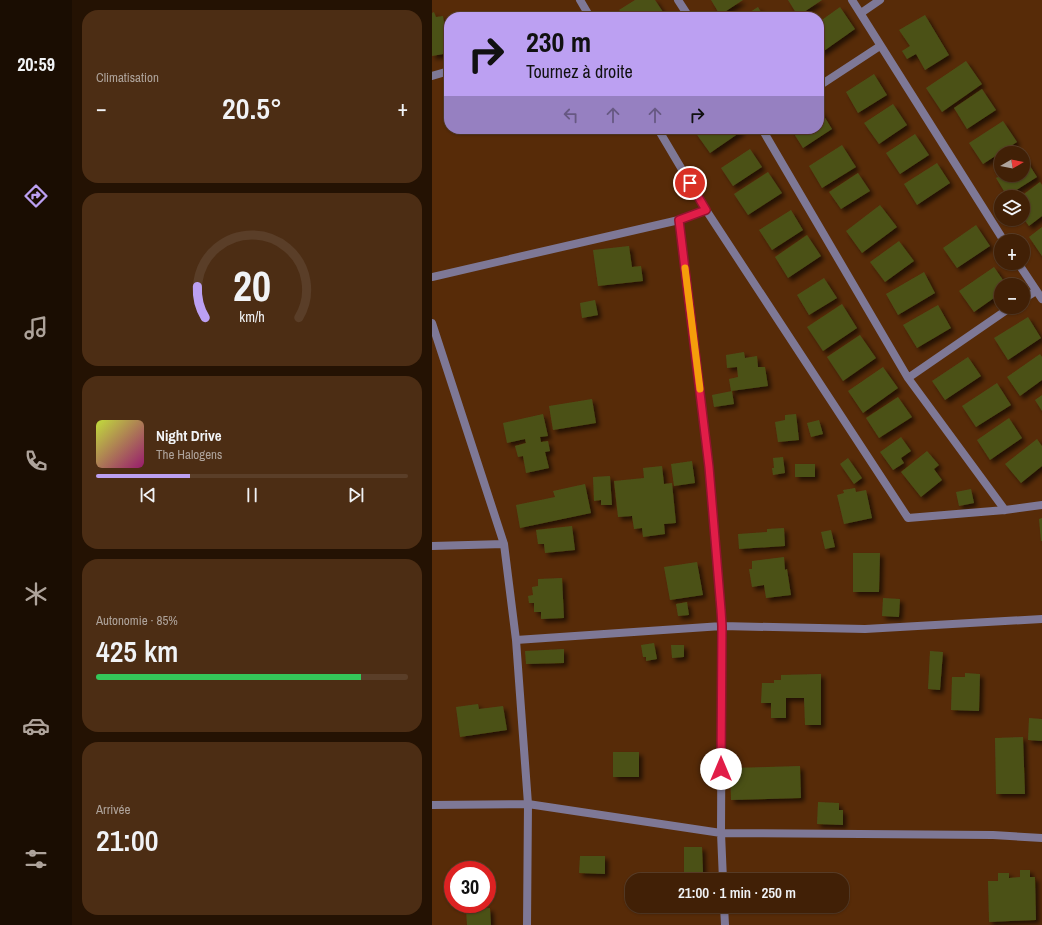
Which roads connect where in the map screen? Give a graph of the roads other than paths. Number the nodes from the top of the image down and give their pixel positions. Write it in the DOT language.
graph roads {
  1 [pos="580,0"];
  2 [pos="678,0"];
  3 [pos="852,0"];
  4 [pos="880,0"];
  5 [pos="587,12"];
  6 [pos="686,12"];
  7 [pos="861,13"];
  8 [pos="880,46"];
  9 [pos="444,72"];
  10 [pos="432,76"];
  11 [pos="824,83"];
  12 [pos="661,134"];
  13 [pos="765,134"];
  14 [pos="706,210"];
  15 [pos="679,220"];
  16 [pos="1000,234"];
  17 [pos="1023,270"];
  18 [pos="432,277"];
  19 [pos="1036,290"];
  20 [pos="1030,294"];
  21 [pos="1042,299"];
  22 [pos="1002,314"];
  23 [pos="432,323"];
  24 [pos="908,378"];
  25 [pos="1042,505"];
  26 [pos="1005,510"];
  27 [pos="504,544"];
  28 [pos="432,546"];
  29 [pos="1042,619"];
  30 [pos="722,626"];
  31 [pos="516,640"];
  32 [pos="432,804"];
  33 [pos="528,804"];
  34 [pos="721,833"];
  35 [pos="1042,838"];
  36 [pos="723,873"];
  37 [pos="724,913"];
  38 [pos="527,925"];
  39 [pos="725,925"];
  1 -- 5 [label="street"];
  2 -- 6 [label="street"];
  3 -- 7 [label="street"];
  4 -- 7 [label="street"];
  7 -- 8 [label="street"];
  8 -- 11 [label="street"];
  8 -- 16 [label="street"];
  9 -- 10 [label="street"];
  12 -- 14 [label="street"];
  13 -- 24 [label="street"];
  14 -- 15 [label="street"];
  14 -- 26 [label="street"];
  15 -- 18 [label="street"];
  15 -- 30 [label="street"];
  17 -- 19 [label="street"];
  19 -- 20 [label="street"];
  19 -- 21 [label="street"];
  22 -- 24 [label="street"];
  23 -- 27 [label="street"];
  24 -- 26 [label="street"];
  25 -- 26 [label="street"];
  27 -- 28 [label="street"];
  27 -- 31 [label="street"];
  29 -- 30 [label="street"];
  30 -- 31 [label="street"];
  30 -- 34 [label="street"];
  31 -- 33 [label="street"];
  32 -- 33 [label="street"];
  33 -- 34 [label="street"];
  33 -- 38 [label="street"];
  34 -- 35 [label="street"];
  34 -- 36 [label="street"];
  37 -- 39 [label="street"];
}
